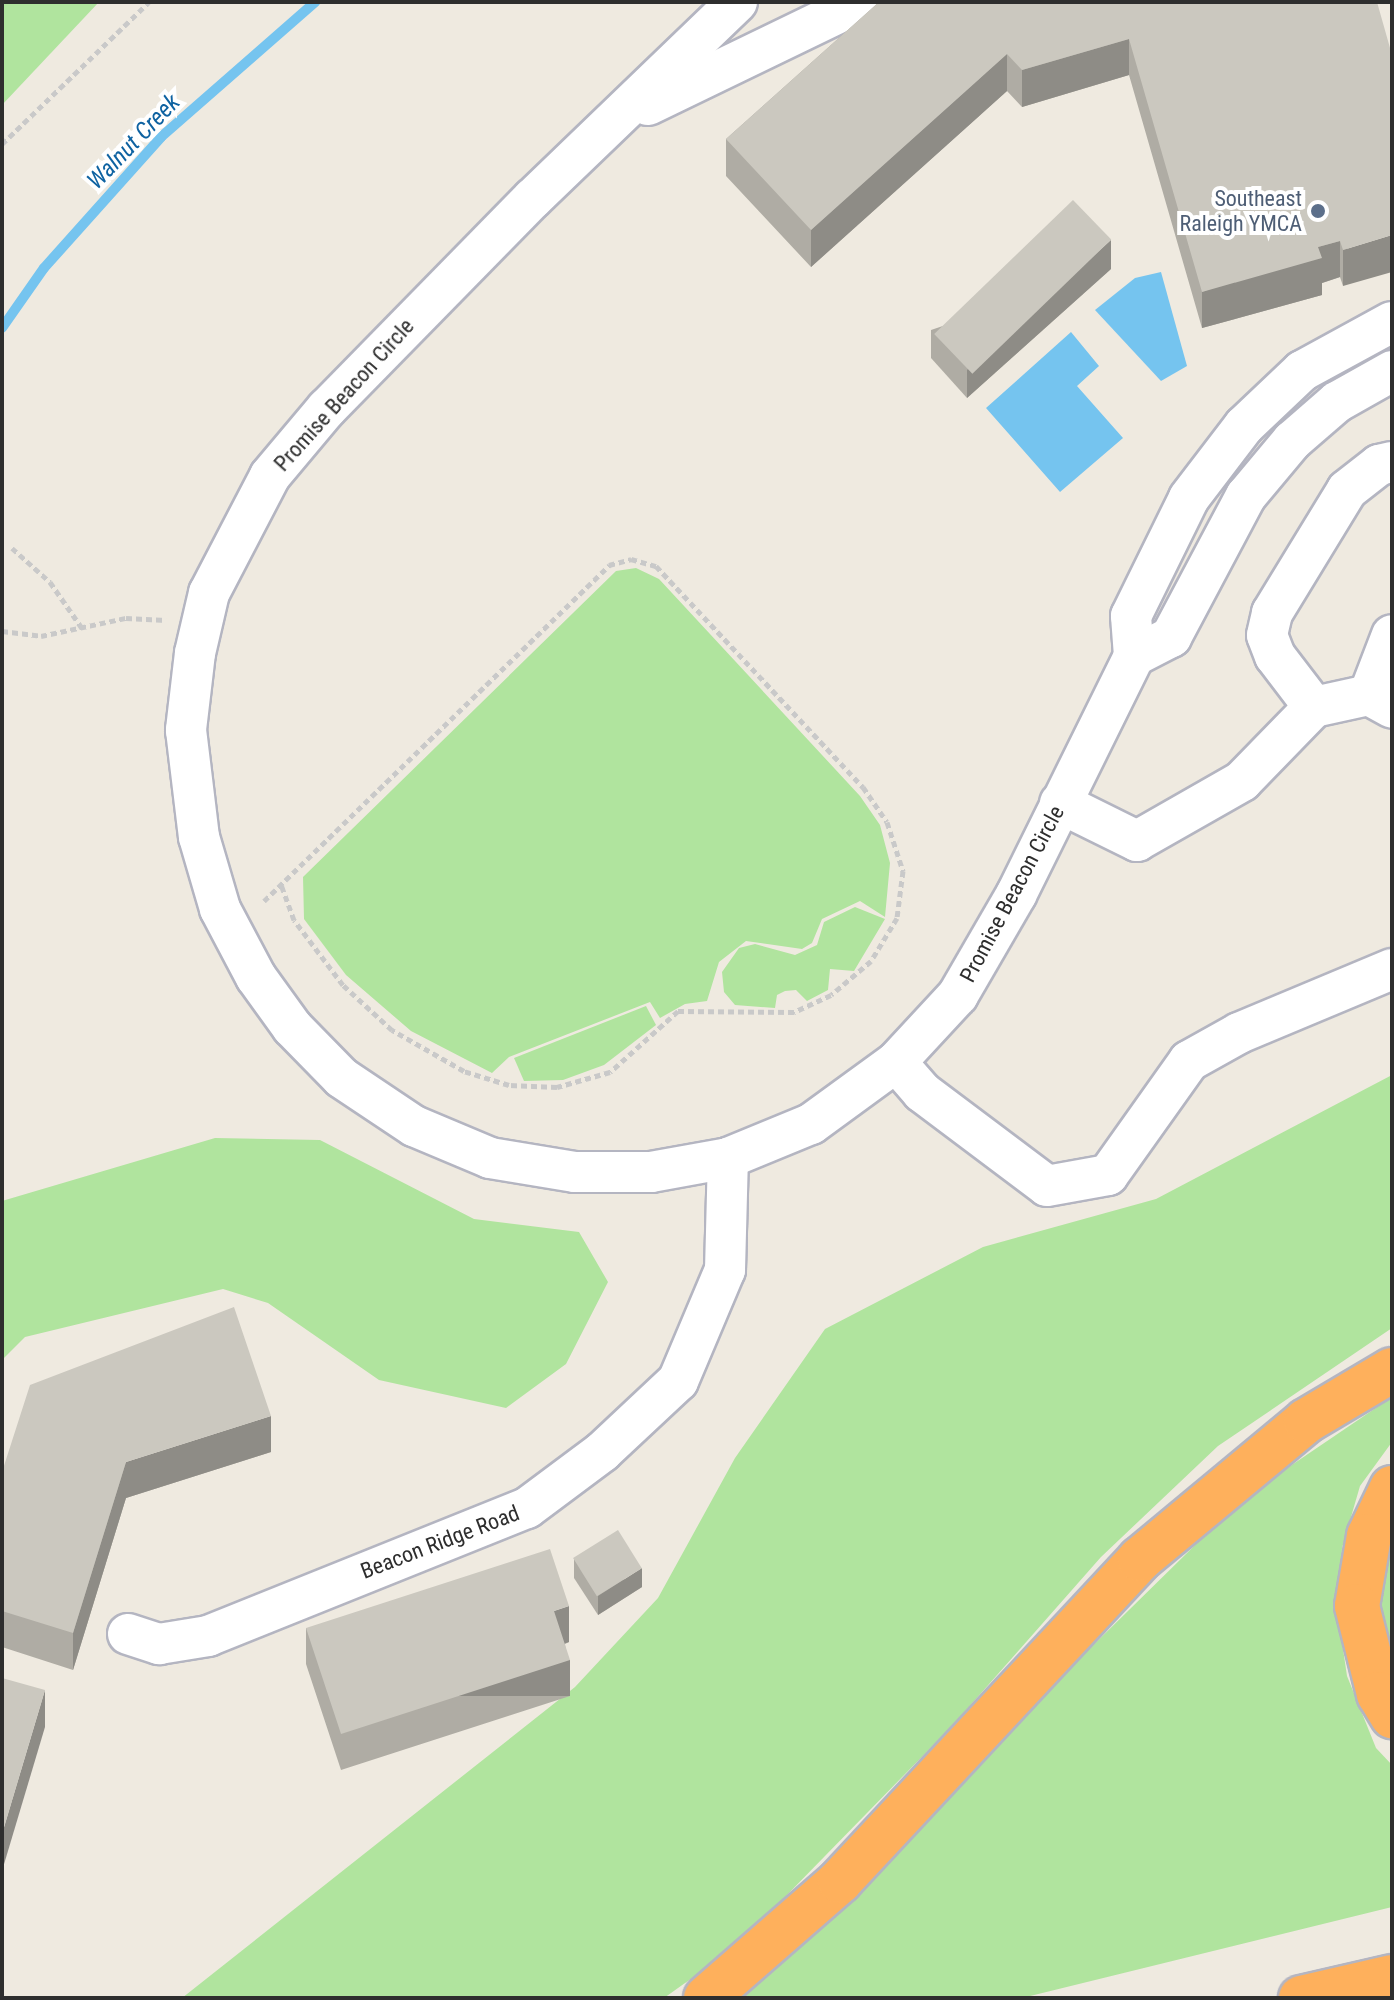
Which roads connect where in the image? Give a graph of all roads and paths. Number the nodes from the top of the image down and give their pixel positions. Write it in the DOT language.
graph roads {
  1 [pos="149,2"];
  2 [pos="737,2"];
  3 [pos="861,2"];
  4 [pos="615,121"];
  5 [pos="2,144"];
  6 [pos="1392,322"];
  7 [pos="1392,371"];
  8 [pos="1392,462"];
  9 [pos="12,548"];
  10 [pos="171,621"];
  11 [pos="82,628"];
  12 [pos="2,631"];
  13 [pos="1392,635"];
  14 [pos="1134,656"];
  15 [pos="1380,701"];
  16 [pos="1314,707"];
  17 [pos="1060,803"];
  18 [pos="281,885"];
  19 [pos="264,901"];
  20 [pos="1392,969"];
  21 [pos="896,1062"];
  22 [pos="728,1158"];
  23 [pos="1392,1370"];
  24 [pos="1392,1488"];
  25 [pos="128,1634"];
  26 [pos="1392,1716"];
  27 [pos="1392,1977"];
  28 [pos="706,1998"];
  29 [pos="1301,1998"];
  1 -- 5 [label="path"];
  2 -- 4 [label="street, Promise Beacon Circle"];
  3 -- 4 [label="street"];
  4 -- 22 [label="street, Promise Beacon Circle"];
  6 -- 14 [label="street"];
  7 -- 14 [label="street"];
  8 -- 16 [label="street"];
  9 -- 11 [label="path"];
  10 -- 11 [label="path"];
  11 -- 12 [label="path"];
  13 -- 15 [label="street"];
  14 -- 17 [label="street, Promise Beacon Circle"];
  15 -- 16 [label="street"];
  16 -- 17 [label="street"];
  17 -- 21 [label="street, Promise Beacon Circle"];
  18 -- 18 [label="path"];
  18 -- 19 [label="path"];
  20 -- 21 [label="street"];
  21 -- 22 [label="street, Promise Beacon Circle"];
  22 -- 25 [label="street, Beacon Ridge Road"];
  23 -- 28 [label="highway"];
  24 -- 26 [label="highway"];
  27 -- 29 [label="highway"];
}
